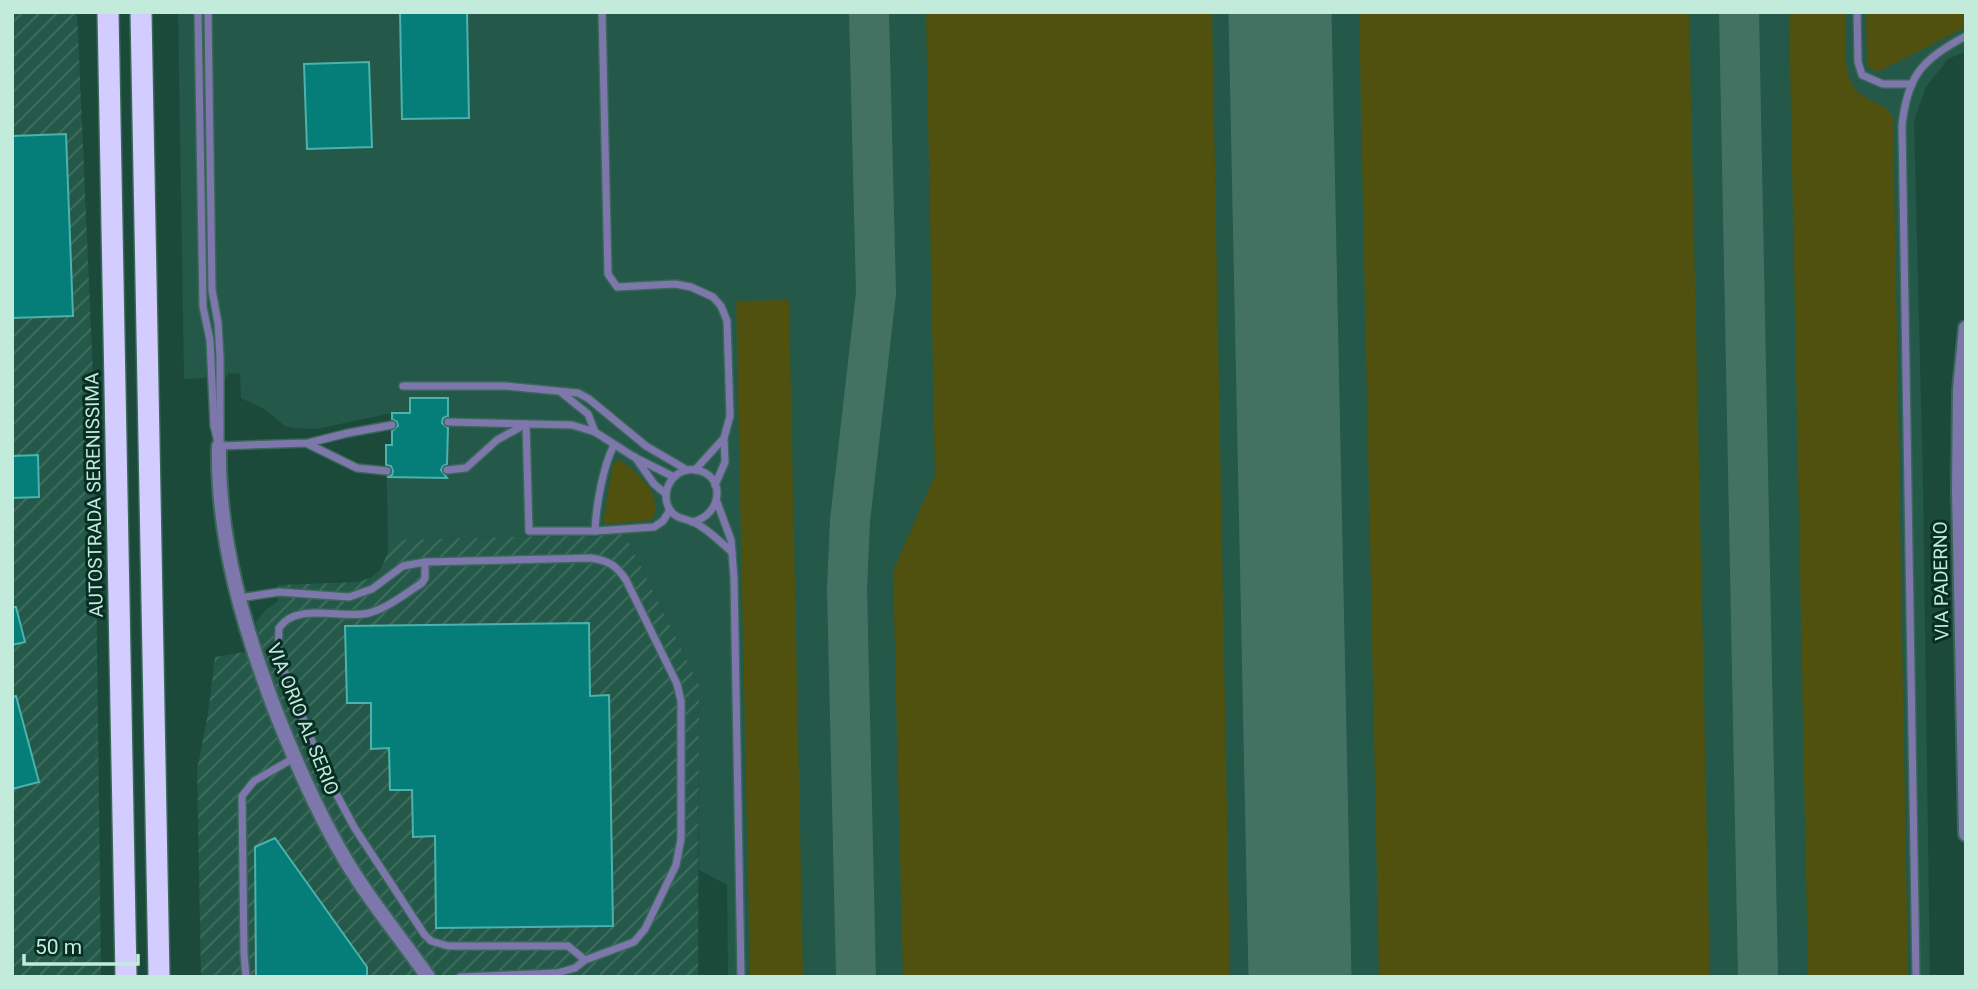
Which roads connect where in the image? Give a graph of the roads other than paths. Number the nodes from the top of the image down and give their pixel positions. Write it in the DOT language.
graph roads {
  1 [pos="108,12"];
  2 [pos="141,12"];
  3 [pos="198,12"];
  4 [pos="208,12"];
  5 [pos="602,12"];
  6 [pos="1857,12"];
  7 [pos="1966,36"];
  8 [pos="1912,84"];
  9 [pos="1966,328"];
  10 [pos="403,386"];
  11 [pos="558,390"];
  12 [pos="448,422"];
  13 [pos="526,424"];
  14 [pos="392,425"];
  15 [pos="596,432"];
  16 [pos="724,438"];
  17 [pos="308,443"];
  18 [pos="614,444"];
  19 [pos="219,446"];
  20 [pos="634,457"];
  21 [pos="447,470"];
  22 [pos="691,470"];
  23 [pos="387,471"];
  24 [pos="674,477"];
  25 [pos="715,485"];
  26 [pos="666,494"];
  27 [pos="717,502"];
  28 [pos="670,510"];
  29 [pos="692,522"];
  30 [pos="595,531"];
  31 [pos="732,552"];
  32 [pos="425,562"];
  33 [pos="238,599"];
  34 [pos="294,758"];
  35 [pos="1966,834"];
  36 [pos="585,961"];
  37 [pos="126,977"];
  38 [pos="159,977"];
  39 [pos="246,977"];
  40 [pos="429,977"];
  41 [pos="460,977"];
  42 [pos="741,977"];
  43 [pos="1916,977"];
  1 -- 37 [label="highway, AUTOSTRADA SERENISSIMA"];
  2 -- 38 [label="highway"];
  3 -- 19 [label="lane"];
  4 -- 19 [label="lane"];
  5 -- 16 [label="lane"];
  6 -- 8 [label="lane"];
  7 -- 8 [label="lane"];
  8 -- 43 [label="lane"];
  9 -- 35 [label="street, VIA PADERNO"];
  10 -- 11 [label="lane"];
  11 -- 15 [label="lane"];
  11 -- 22 [label="lane"];
  12 -- 13 [label="lane"];
  13 -- 15 [label="lane"];
  13 -- 21 [label="lane"];
  13 -- 30 [label="lane"];
  14 -- 17 [label="lane"];
  15 -- 18 [label="lane"];
  16 -- 22 [label="lane"];
  16 -- 25 [label="lane"];
  17 -- 19 [label="lane"];
  17 -- 23 [label="lane"];
  18 -- 20 [label="lane"];
  18 -- 30 [label="lane"];
  19 -- 33 [label="street, VIA ORIO AL SERIO"];
  20 -- 24 [label="lane"];
  20 -- 26 [label="lane"];
  22 -- 24 [label="lane"];
  22 -- 25 [label="lane"];
  24 -- 26 [label="lane"];
  25 -- 27 [label="lane"];
  26 -- 28 [label="lane"];
  27 -- 29 [label="lane"];
  27 -- 31 [label="lane"];
  28 -- 29 [label="lane"];
  28 -- 30 [label="lane"];
  29 -- 31 [label="lane"];
  31 -- 42 [label="lane"];
  32 -- 33 [label="lane"];
  32 -- 36 [label="lane"];
  32 -- 36 [label="lane"];
  33 -- 34 [label="street, VIA ORIO AL SERIO"];
  34 -- 39 [label="lane"];
  34 -- 40 [label="street, VIA ORIO AL SERIO"];
  36 -- 41 [label="lane"];
}
